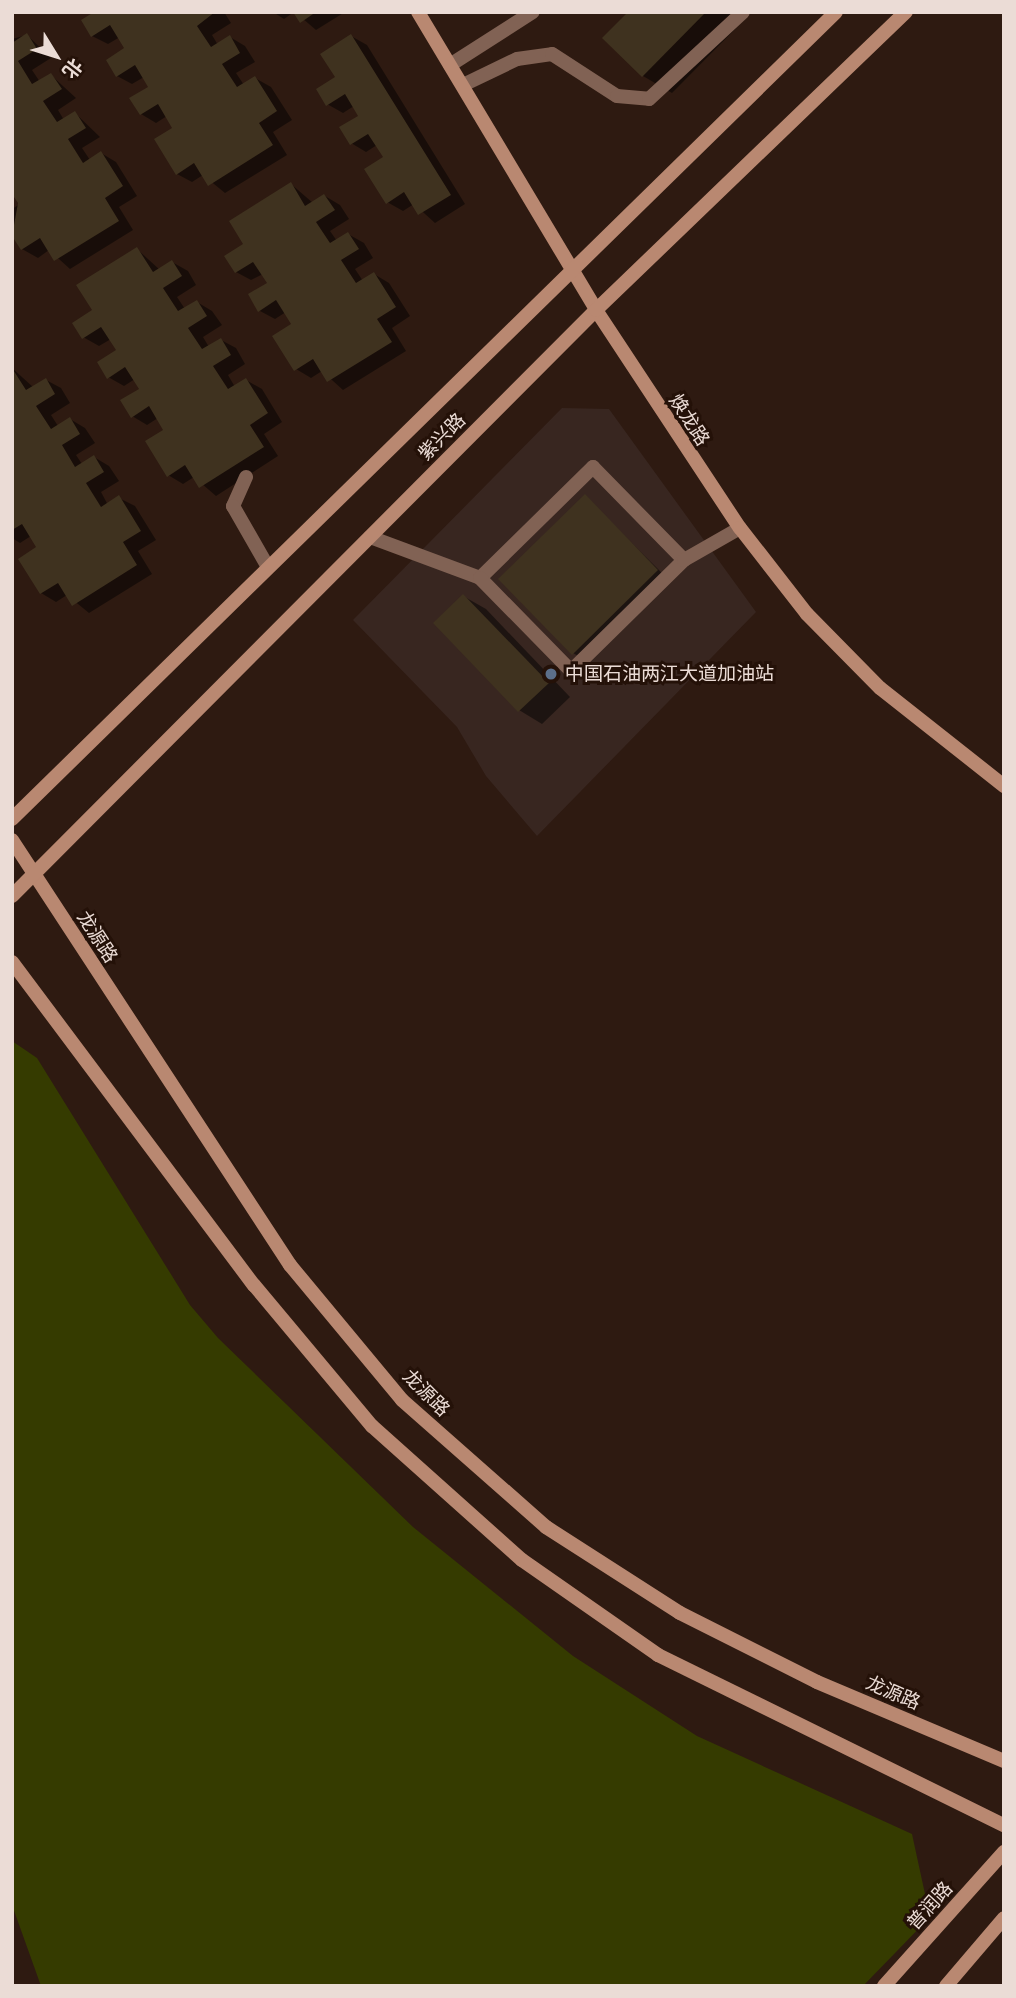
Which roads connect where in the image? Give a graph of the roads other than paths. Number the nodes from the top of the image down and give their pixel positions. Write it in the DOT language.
graph roads {
  1 [pos="418,12"];
  2 [pos="533,12"];
  3 [pos="743,12"];
  4 [pos="835,12"];
  5 [pos="906,12"];
  6 [pos="450,65"];
  7 [pos="463,85"];
  8 [pos="572,268"];
  9 [pos="596,310"];
  10 [pos="246,477"];
  11 [pos="740,528"];
  12 [pos="370,537"];
  13 [pos="684,560"];
  14 [pos="268,567"];
  15 [pos="480,578"];
  16 [pos="1004,786"];
  17 [pos="12,819"];
  18 [pos="12,840"];
  19 [pos="33,875"];
  20 [pos="12,896"];
  21 [pos="12,962"];
  22 [pos="1004,1761"];
  23 [pos="1004,1825"];
  24 [pos="1004,1852"];
  25 [pos="1004,1918"];
  26 [pos="884,1986"];
  27 [pos="946,1986"];
  1 -- 6 [label="street, 焕龙路"];
  2 -- 6 [label="lane"];
  3 -- 7 [label="lane"];
  4 -- 8 [label="street, 紫兴路"];
  5 -- 9 [label="street, 紫兴路"];
  6 -- 7 [label="street, 焕龙路"];
  7 -- 8 [label="street, 焕龙路"];
  8 -- 9 [label="street, 焕龙路"];
  8 -- 14 [label="street, 紫兴路"];
  9 -- 11 [label="street, 焕龙路"];
  9 -- 12 [label="street, 紫兴路"];
  10 -- 14 [label="lane"];
  11 -- 13 [label="lane"];
  11 -- 16 [label="street, 焕龙路"];
  12 -- 15 [label="lane"];
  12 -- 19 [label="street, 紫兴路"];
  13 -- 15 [label="lane"];
  13 -- 15 [label="lane"];
  14 -- 17 [label="street, 紫兴路"];
  18 -- 19 [label="street, 龙源路"];
  19 -- 20 [label="street, 紫兴路"];
  19 -- 22 [label="street, 龙源路"];
  21 -- 23 [label="street"];
  24 -- 26 [label="street, 普润路"];
  25 -- 27 [label="street"];
}
